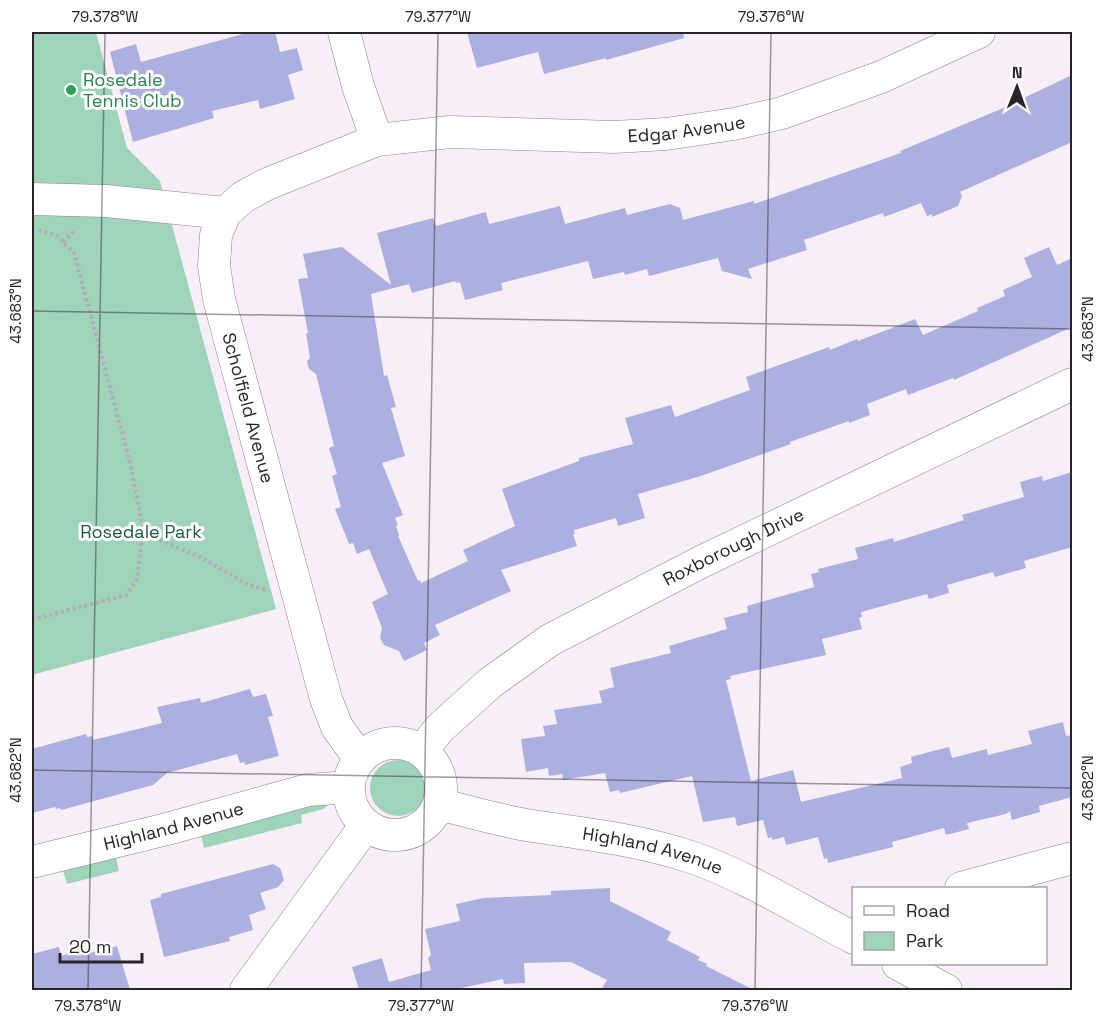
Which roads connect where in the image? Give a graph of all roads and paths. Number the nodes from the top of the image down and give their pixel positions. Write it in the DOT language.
graph roads {
  1 [pos="344,32"];
  2 [pos="979,32"];
  3 [pos="377,141"];
  4 [pos="32,199"];
  5 [pos="225,213"];
  6 [pos="32,228"];
  7 [pos="1072,384"];
  8 [pos="143,533"];
  9 [pos="300,603"];
  10 [pos="32,620"];
  11 [pos="422,751"];
  12 [pos="354,773"];
  13 [pos="439,804"];
  14 [pos="366,825"];
  15 [pos="1072,858"];
  16 [pos="32,862"];
  17 [pos="965,887"];
  18 [pos="852,937"];
  19 [pos="902,965"];
  20 [pos="246,990"];
  21 [pos="946,990"];
  1 -- 3 [label="street"];
  2 -- 3 [label="street, Edgar Avenue"];
  3 -- 5 [label="street"];
  4 -- 5 [label="street"];
  5 -- 9 [label="street, Scholfield Avenue"];
  6 -- 8 [label="path"];
  7 -- 11 [label="street, Roxborough Drive"];
  8 -- 9 [label="path"];
  8 -- 10 [label="path"];
  9 -- 12 [label="street, Scholfield Avenue"];
  11 -- 12 [label="street"];
  11 -- 13 [label="street"];
  12 -- 14 [label="street"];
  12 -- 16 [label="street, Highland Avenue"];
  13 -- 14 [label="street"];
  13 -- 18 [label="street, Highland Avenue"];
  14 -- 20 [label="street"];
  15 -- 17 [label="street"];
  19 -- 21 [label="street"];
}
